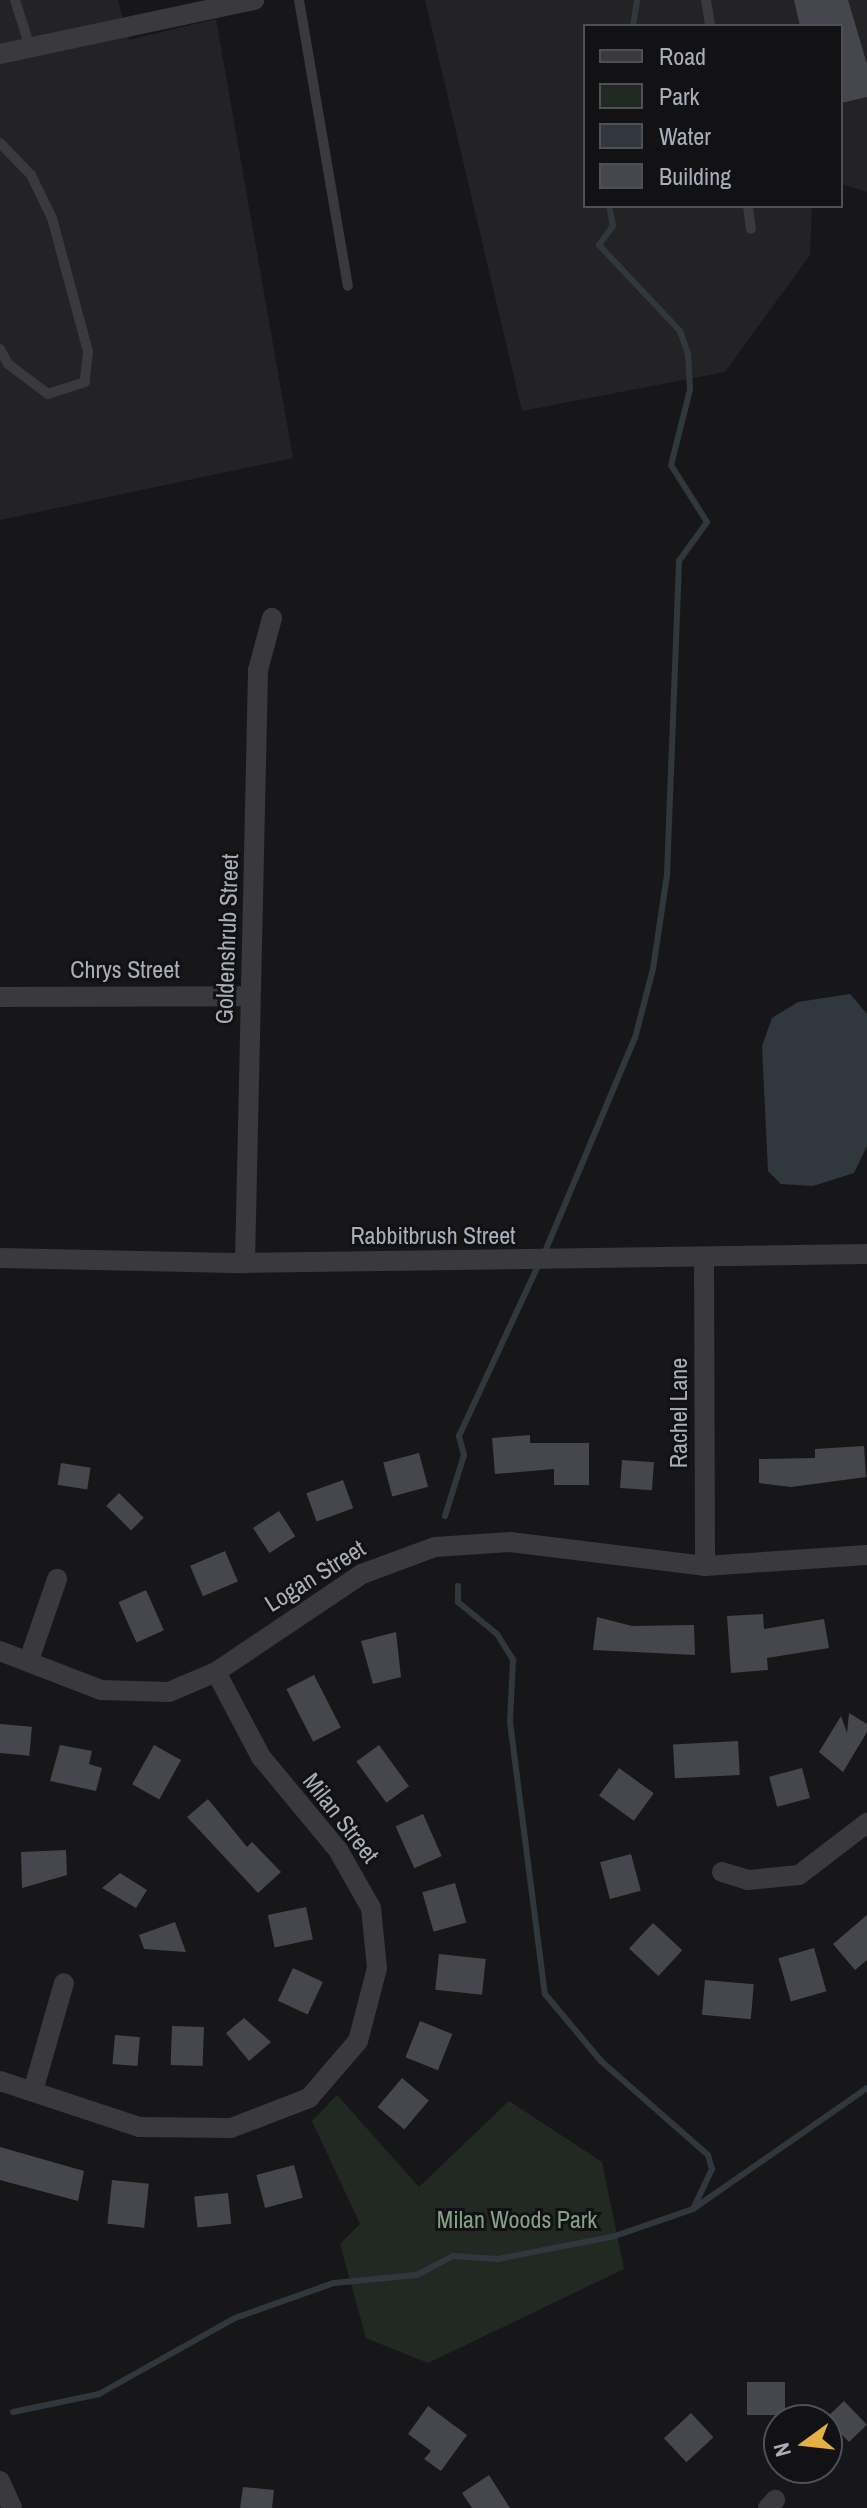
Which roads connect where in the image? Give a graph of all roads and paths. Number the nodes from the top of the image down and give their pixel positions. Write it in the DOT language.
graph roads {
  1 [pos="15,0"];
  2 [pos="254,0"];
  3 [pos="299,0"];
  4 [pos="706,0"];
  5 [pos="710,24"];
  6 [pos="30,47"];
  7 [pos="0,54"];
  8 [pos="0,143"];
  9 [pos="748,208"];
  10 [pos="751,229"];
  11 [pos="348,286"];
  12 [pos="0,349"];
  13 [pos="272,618"];
  14 [pos="250,996"];
  15 [pos="0,997"];
  16 [pos="867,1254"];
  17 [pos="0,1258"];
  18 [pos="704,1259"];
  19 [pos="245,1263"];
  20 [pos="867,1555"];
  21 [pos="705,1566"];
  22 [pos="57,1579"];
  23 [pos="0,1651"];
  24 [pos="29,1660"];
  25 [pos="216,1672"];
  26 [pos="867,1823"];
  27 [pos="722,1872"];
  28 [pos="64,1983"];
  29 [pos="0,2081"];
  30 [pos="33,2091"];
  31 [pos="0,2481"];
  32 [pos="12,2508"];
  1 -- 6 [label="lane"];
  2 -- 6 [label="street"];
  3 -- 11 [label="lane"];
  4 -- 5 [label="lane"];
  6 -- 7 [label="street"];
  8 -- 12 [label="lane"];
  9 -- 10 [label="lane"];
  13 -- 14 [label="street, Goldenshrub Street"];
  14 -- 15 [label="street, Chrys Street"];
  14 -- 19 [label="street, Goldenshrub Street"];
  16 -- 18 [label="street, Rabbitbrush Street"];
  17 -- 19 [label="street, Rabbitbrush Street"];
  18 -- 19 [label="street, Rabbitbrush Street"];
  18 -- 21 [label="street, Rachel Lane"];
  20 -- 21 [label="street, Logan Street"];
  21 -- 25 [label="street, Logan Street"];
  22 -- 24 [label="street"];
  23 -- 24 [label="street, Logan Street"];
  24 -- 25 [label="street, Logan Street"];
  25 -- 30 [label="street, Milan Street"];
  26 -- 27 [label="street"];
  28 -- 30 [label="street"];
  29 -- 30 [label="street, Milan Street"];
  31 -- 32 [label="street"];
}
